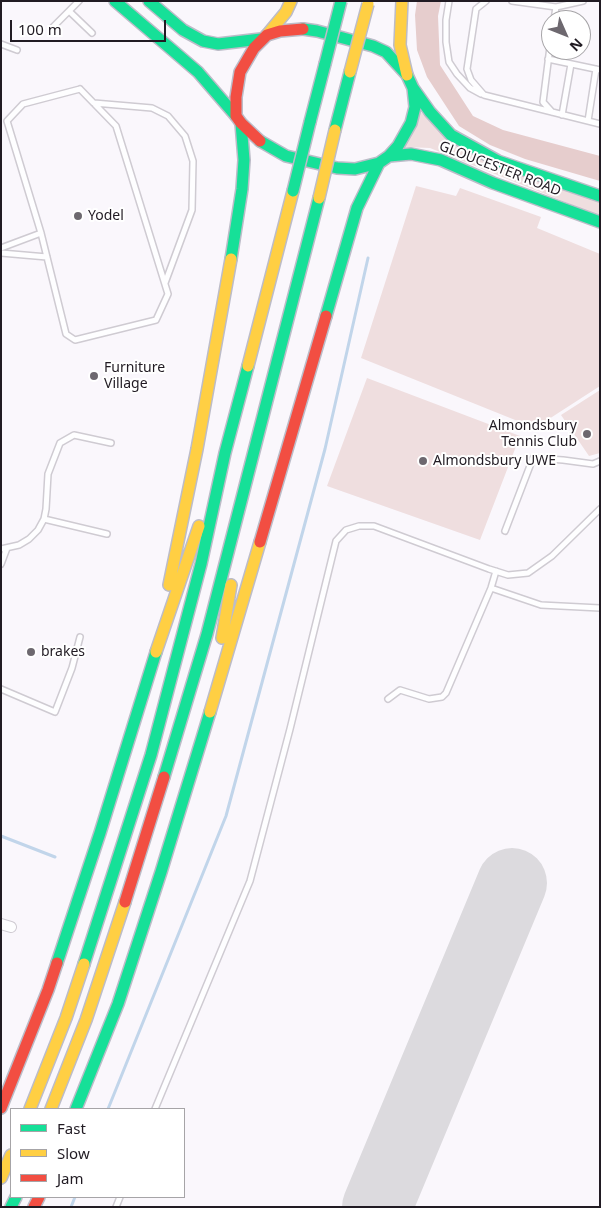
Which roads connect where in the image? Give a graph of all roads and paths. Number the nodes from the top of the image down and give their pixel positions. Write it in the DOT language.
graph roads {
  1 [pos="78,1"];
  2 [pos="115,1"];
  3 [pos="149,1"];
  4 [pos="291,1"];
  5 [pos="340,1"];
  6 [pos="402,1"];
  7 [pos="449,1"];
  8 [pos="486,1"];
  9 [pos="512,1"];
  10 [pos="582,1"];
  11 [pos="368,3"];
  12 [pos="556,8"];
  13 [pos="69,11"];
  14 [pos="53,27"];
  15 [pos="92,33"];
  16 [pos="264,37"];
  17 [pos="1,44"];
  18 [pos="17,50"];
  19 [pos="548,60"];
  20 [pos="553,60"];
  21 [pos="571,64"];
  22 [pos="598,69"];
  23 [pos="407,75"];
  24 [pos="413,88"];
  25 [pos="484,96"];
  26 [pos="93,103"];
  27 [pos="552,112"];
  28 [pos="562,115"];
  29 [pos="238,120"];
  30 [pos="588,121"];
  31 [pos="600,124"];
  32 [pos="384,160"];
  33 [pos="600,196"];
  34 [pos="600,222"];
  35 [pos="41,232"];
  36 [pos="1,248"];
  37 [pos="1,253"];
  38 [pos="47,257"];
  39 [pos="165,283"];
  40 [pos="112,443"];
  41 [pos="225,453"];
  42 [pos="254,459"];
  43 [pos="600,461"];
  44 [pos="600,509"];
  45 [pos="44,519"];
  46 [pos="505,531"];
  47 [pos="107,534"];
  48 [pos="4,549"];
  49 [pos="1,564"];
  50 [pos="496,571"];
  51 [pos="491,588"];
  52 [pos="600,608"];
  53 [pos="80,637"];
  54 [pos="155,654"];
  55 [pos="1,689"];
  56 [pos="388,699"];
  57 [pos="206,726"];
  58 [pos="1,1108"];
  59 [pos="30,1108"];
  60 [pos="51,1108"];
  61 [pos="76,1108"];
  62 [pos="155,1108"];
  63 [pos="10,1156"];
  64 [pos="1,1178"];
  1 -- 13 [label="lane"];
  2 -- 29 [label="main road"];
  3 -- 16 [label="main road"];
  4 -- 16 [label="main road"];
  5 -- 41 [label="main road, bridge"];
  6 -- 23 [label="main road"];
  7 -- 25 [label="lane"];
  8 -- 25 [label="lane"];
  9 -- 12 [label="lane"];
  10 -- 12 [label="lane"];
  11 -- 42 [label="main road, bridge"];
  13 -- 14 [label="lane"];
  13 -- 15 [label="lane"];
  16 -- 23 [label="main road"];
  16 -- 29 [label="main road"];
  17 -- 18 [label="lane"];
  19 -- 27 [label="lane"];
  20 -- 21 [label="lane"];
  21 -- 22 [label="lane"];
  21 -- 28 [label="lane"];
  22 -- 30 [label="lane"];
  23 -- 24 [label="main road"];
  24 -- 32 [label="main road"];
  24 -- 33 [label="main road, GLOUCESTER ROAD"];
  25 -- 27 [label="lane"];
  26 -- 35 [label="lane"];
  26 -- 39 [label="lane"];
  26 -- 39 [label="lane"];
  27 -- 28 [label="lane"];
  28 -- 30 [label="lane"];
  29 -- 32 [label="main road"];
  29 -- 54 [label="main road"];
  30 -- 31 [label="lane"];
  32 -- 34 [label="main road, GLOUCESTER ROAD"];
  32 -- 57 [label="main road"];
  35 -- 36 [label="lane"];
  35 -- 38 [label="lane"];
  37 -- 38 [label="lane"];
  38 -- 39 [label="lane"];
  40 -- 45 [label="lane"];
  41 -- 54 [label="main road"];
  41 -- 59 [label="main road"];
  42 -- 57 [label="main road"];
  42 -- 60 [label="main road"];
  43 -- 46 [label="lane"];
  44 -- 50 [label="lane"];
  45 -- 47 [label="lane"];
  45 -- 48 [label="lane"];
  48 -- 49 [label="lane"];
  50 -- 51 [label="lane"];
  50 -- 62 [label="lane"];
  51 -- 52 [label="lane"];
  51 -- 56 [label="lane"];
  53 -- 55 [label="lane"];
  54 -- 58 [label="main road"];
  57 -- 61 [label="main road"];
  63 -- 64 [label="main road"];
}
